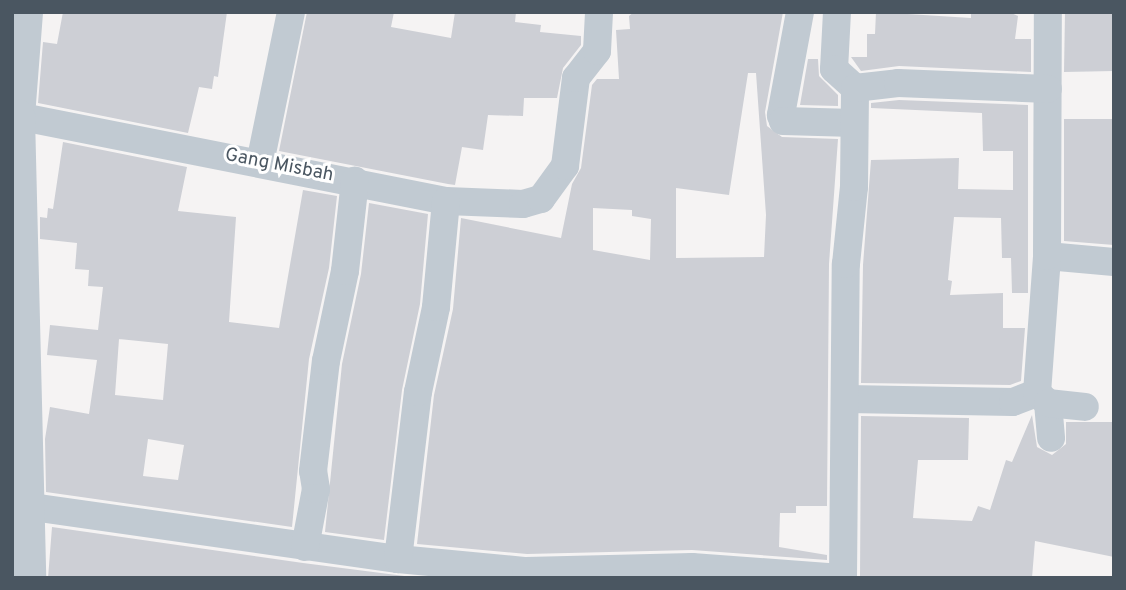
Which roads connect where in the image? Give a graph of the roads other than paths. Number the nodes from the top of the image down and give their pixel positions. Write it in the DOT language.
graph roads {
  1 [pos="26,12"];
  2 [pos="291,12"];
  3 [pos="599,12"];
  4 [pos="800,12"];
  5 [pos="836,12"];
  6 [pos="1048,12"];
  7 [pos="855,88"];
  8 [pos="1048,89"];
  9 [pos="17,116"];
  10 [pos="854,123"];
  11 [pos="260,163"];
  12 [pos="355,181"];
  13 [pos="446,201"];
  14 [pos="1047,256"];
  15 [pos="1114,262"];
  16 [pos="1043,398"];
  17 [pos="848,399"];
  18 [pos="1085,407"];
  19 [pos="1051,438"];
  20 [pos="21,512"];
  21 [pos="305,547"];
  22 [pos="398,559"];
  23 [pos="28,578"];
  24 [pos="842,578"];
  1 -- 9 [label="street"];
  2 -- 11 [label="street"];
  3 -- 13 [label="street, Gang Misbah"];
  4 -- 10 [label="street"];
  5 -- 7 [label="street"];
  6 -- 8 [label="street"];
  7 -- 8 [label="street"];
  7 -- 10 [label="street"];
  8 -- 14 [label="street"];
  9 -- 11 [label="street, Gang Misbah"];
  9 -- 20 [label="street"];
  10 -- 17 [label="street"];
  11 -- 12 [label="street, Gang Misbah"];
  12 -- 13 [label="street, Gang Misbah"];
  12 -- 21 [label="street"];
  13 -- 22 [label="street"];
  14 -- 15 [label="street"];
  14 -- 16 [label="street"];
  16 -- 17 [label="street"];
  16 -- 18 [label="street"];
  16 -- 19 [label="street"];
  17 -- 24 [label="street"];
  20 -- 21 [label="street"];
  20 -- 23 [label="street"];
  21 -- 22 [label="street"];
  22 -- 24 [label="street"];
}
